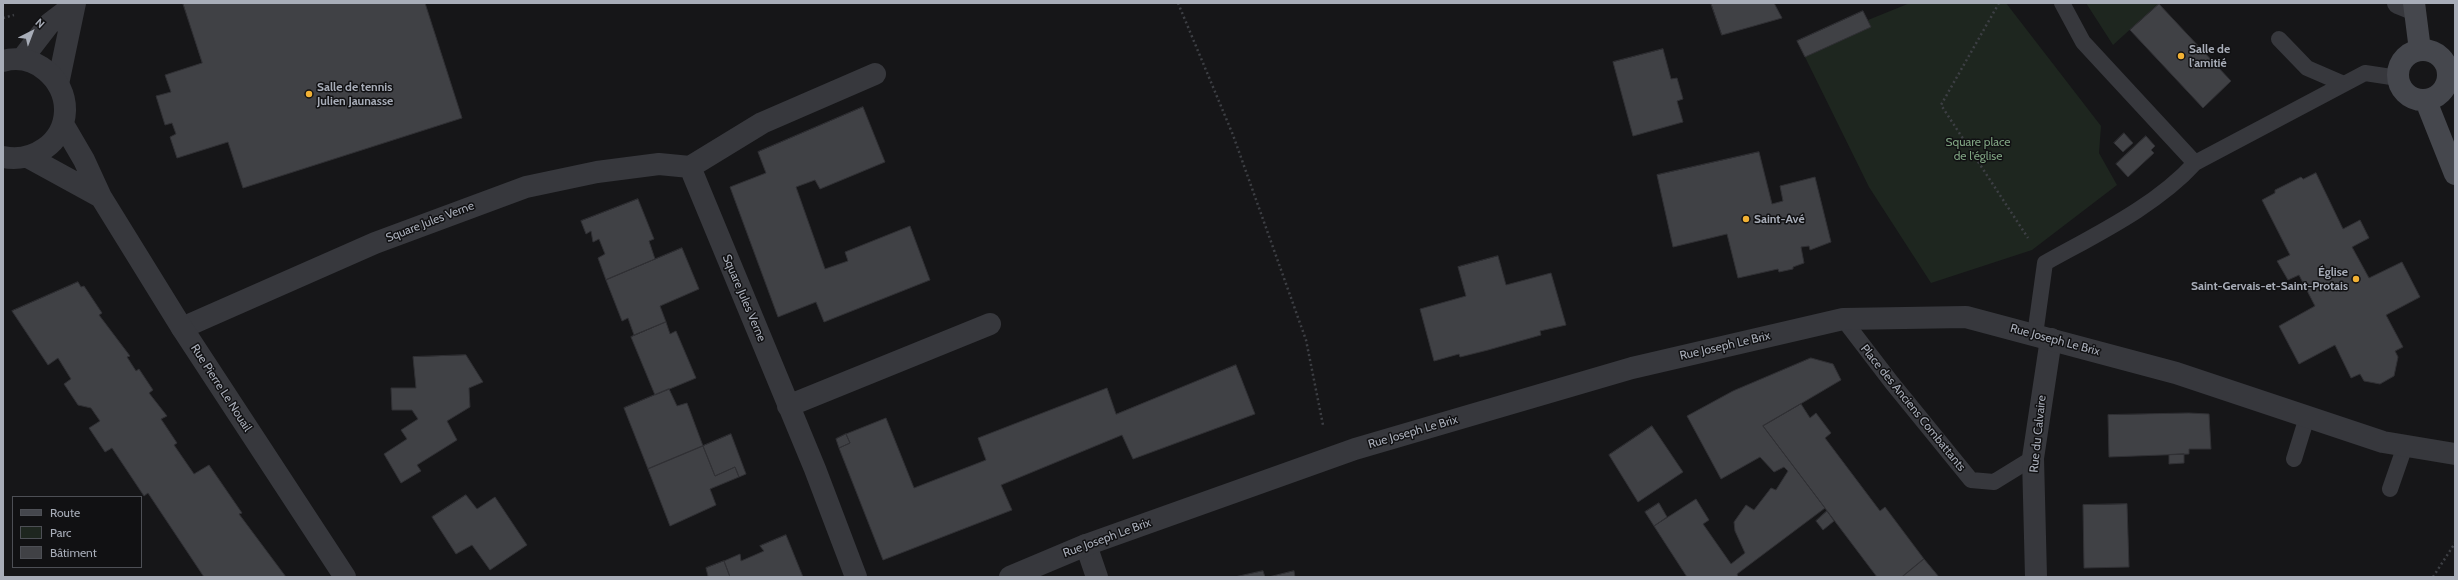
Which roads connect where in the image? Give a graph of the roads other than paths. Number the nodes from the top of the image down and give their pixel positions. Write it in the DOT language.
graph roads {
  1 [pos="2062,3"];
  2 [pos="74,4"];
  3 [pos="2408,5"];
  4 [pos="2279,39"];
  5 [pos="2420,50"];
  6 [pos="12,60"];
  7 [pos="875,74"];
  8 [pos="2452,74"];
  9 [pos="2398,78"];
  10 [pos="58,84"];
  11 [pos="2344,84"];
  12 [pos="2426,101"];
  13 [pos="63,124"];
  14 [pos="3,157"];
  15 [pos="28,157"];
  16 [pos="2195,164"];
  17 [pos="690,167"];
  18 [pos="2455,174"];
  19 [pos="101,198"];
  20 [pos="1843,319"];
  21 [pos="990,324"];
  22 [pos="182,328"];
  23 [pos="2043,337"];
  24 [pos="788,406"];
  25 [pos="2307,417"];
  26 [pos="2404,446"];
  27 [pos="2455,454"];
  28 [pos="2033,458"];
  29 [pos="2294,459"];
  30 [pos="2390,489"];
  31 [pos="1086,545"];
  32 [pos="345,577"];
  33 [pos="856,577"];
  34 [pos="1010,577"];
  35 [pos="1097,577"];
  36 [pos="2036,577"];
  1 -- 16 [label="lane"];
  2 -- 6 [label="street"];
  2 -- 10 [label="street"];
  3 -- 5 [label="main road"];
  4 -- 11 [label="lane"];
  5 -- 8 [label="main road"];
  5 -- 9 [label="main road"];
  6 -- 10 [label="street"];
  7 -- 17 [label="street"];
  8 -- 12 [label="main road"];
  9 -- 11 [label="lane"];
  9 -- 12 [label="main road"];
  10 -- 13 [label="street"];
  11 -- 16 [label="lane"];
  12 -- 18 [label="main road"];
  13 -- 15 [label="street"];
  13 -- 19 [label="street, Rue Pierre Le Nouail"];
  14 -- 15 [label="street"];
  15 -- 19 [label="street, Rue Pierre Le Nouail"];
  16 -- 23 [label="lane"];
  17 -- 22 [label="street, Square Jules Verne"];
  17 -- 24 [label="street, Square Jules Verne"];
  19 -- 22 [label="street, Rue Pierre Le Nouail"];
  20 -- 23 [label="street, Rue Joseph Le Brix"];
  20 -- 28 [label="lane, Place des Anciens Combattants"];
  20 -- 31 [label="street, Rue Joseph Le Brix"];
  21 -- 24 [label="street"];
  22 -- 32 [label="street, Rue Pierre Le Nouail"];
  23 -- 25 [label="street, Rue Joseph Le Brix"];
  23 -- 28 [label="street, Rue du Calvaire"];
  24 -- 33 [label="street, Square Jules Verne"];
  25 -- 26 [label="street, Rue Joseph Le Brix"];
  25 -- 29 [label="lane"];
  26 -- 27 [label="street, Rue Joseph Le Brix"];
  26 -- 30 [label="lane"];
  28 -- 36 [label="street, Rue du Calvaire"];
  31 -- 34 [label="street, Rue Joseph Le Brix"];
  31 -- 35 [label="street"];
}
